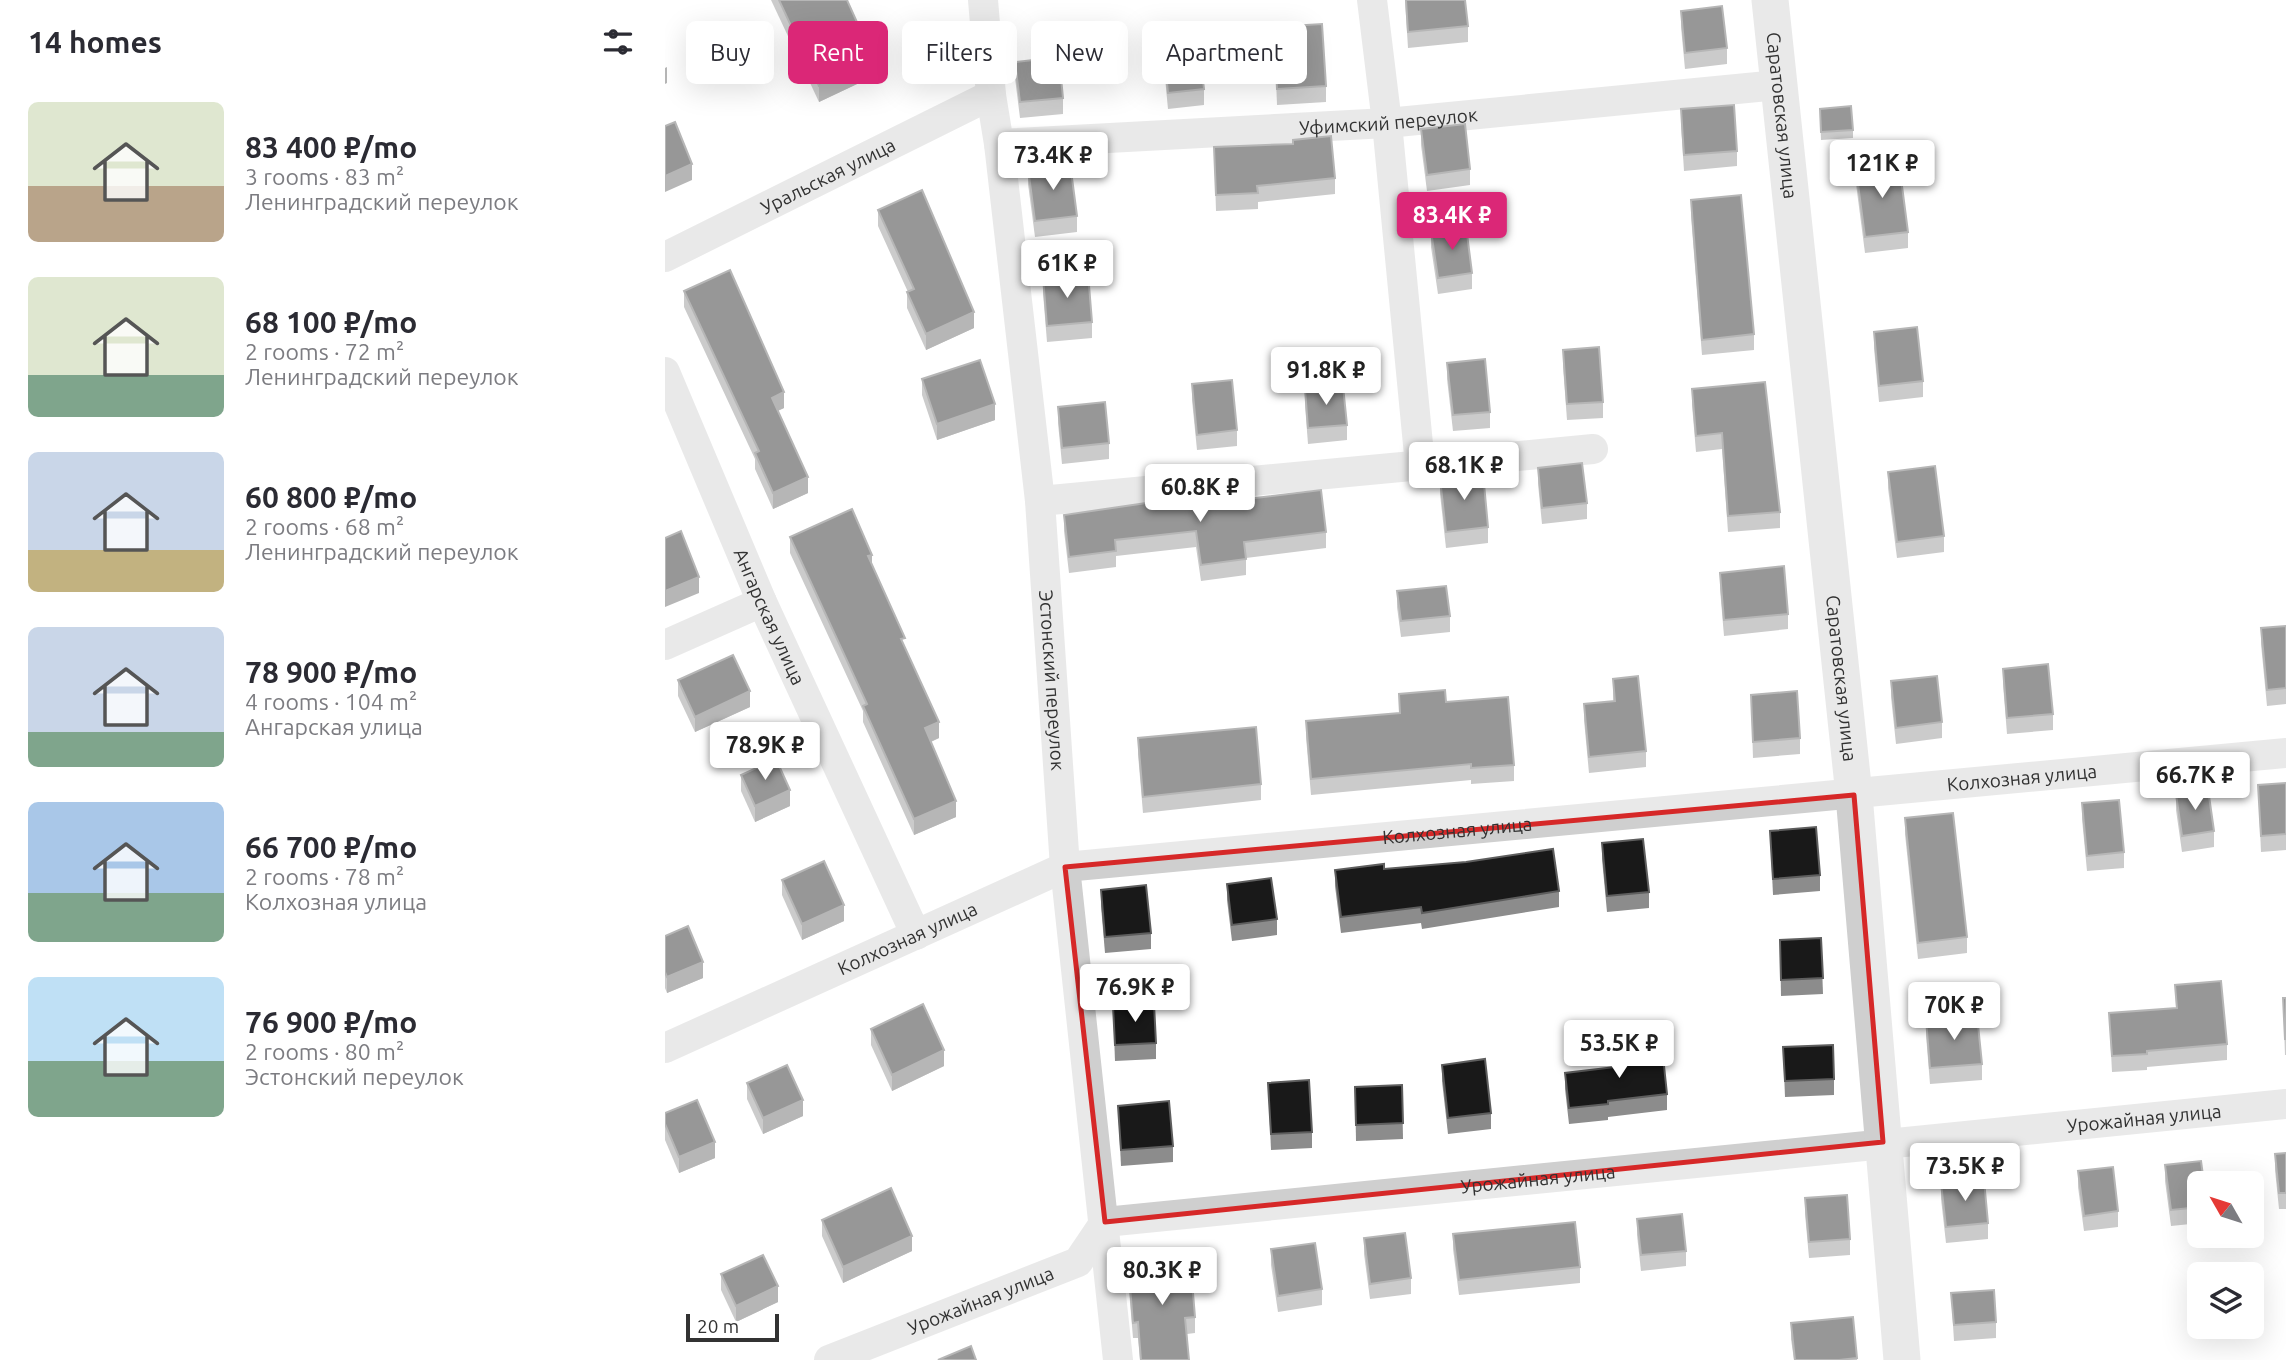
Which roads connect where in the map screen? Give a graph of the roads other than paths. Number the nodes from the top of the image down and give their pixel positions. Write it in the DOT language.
graph roads {
  1 [pos="983,0"];
  2 [pos="1371,0"];
  3 [pos="1770,0"];
  4 [pos="1777,85"];
  5 [pos="991,95"];
  6 [pos="1387,123"];
  7 [pos="999,144"];
  8 [pos="665,257"];
  9 [pos="665,372"];
  10 [pos="1593,449"];
  11 [pos="1420,465"];
  12 [pos="1040,501"];
  13 [pos="762,602"];
  14 [pos="665,645"];
  15 [pos="2286,753"];
  16 [pos="1854,795"];
  17 [pos="1065,867"];
  18 [pos="916,935"];
  19 [pos="665,1048"];
  20 [pos="2286,1104"];
  21 [pos="1883,1142"];
  22 [pos="1105,1222"];
  23 [pos="829,1360"];
  24 [pos="1118,1360"];
  25 [pos="1902,1360"];
  1 -- 5 [label="street, Эстонский переулок"];
  2 -- 6 [label="street"];
  3 -- 4 [label="street, Саратовская улица"];
  4 -- 6 [label="street, Уфимский переулок"];
  4 -- 16 [label="street, Саратовская улица"];
  5 -- 7 [label="street, Эстонский переулок"];
  5 -- 8 [label="street, Уральская улица"];
  6 -- 7 [label="street, Уфимский переулок"];
  6 -- 11 [label="street"];
  7 -- 12 [label="street, Эстонский переулок"];
  9 -- 13 [label="street, Ангарская улица"];
  10 -- 11 [label="street"];
  11 -- 12 [label="street"];
  12 -- 17 [label="street, Эстонский переулок"];
  13 -- 14 [label="street"];
  13 -- 18 [label="street, Ангарская улица"];
  15 -- 16 [label="street, Колхозная улица"];
  16 -- 17 [label="street, Колхозная улица"];
  16 -- 21 [label="street, Саратовская улица"];
  17 -- 18 [label="street, Колхозная улица"];
  17 -- 22 [label="street, Эстонский переулок"];
  18 -- 19 [label="street, Колхозная улица"];
  20 -- 21 [label="street, Урожайная улица"];
  21 -- 22 [label="street, Урожайная улица"];
  21 -- 25 [label="street, Саратовская улица"];
  22 -- 23 [label="street, Урожайная улица"];
  22 -- 24 [label="street, Эстонский переулок"];
}
